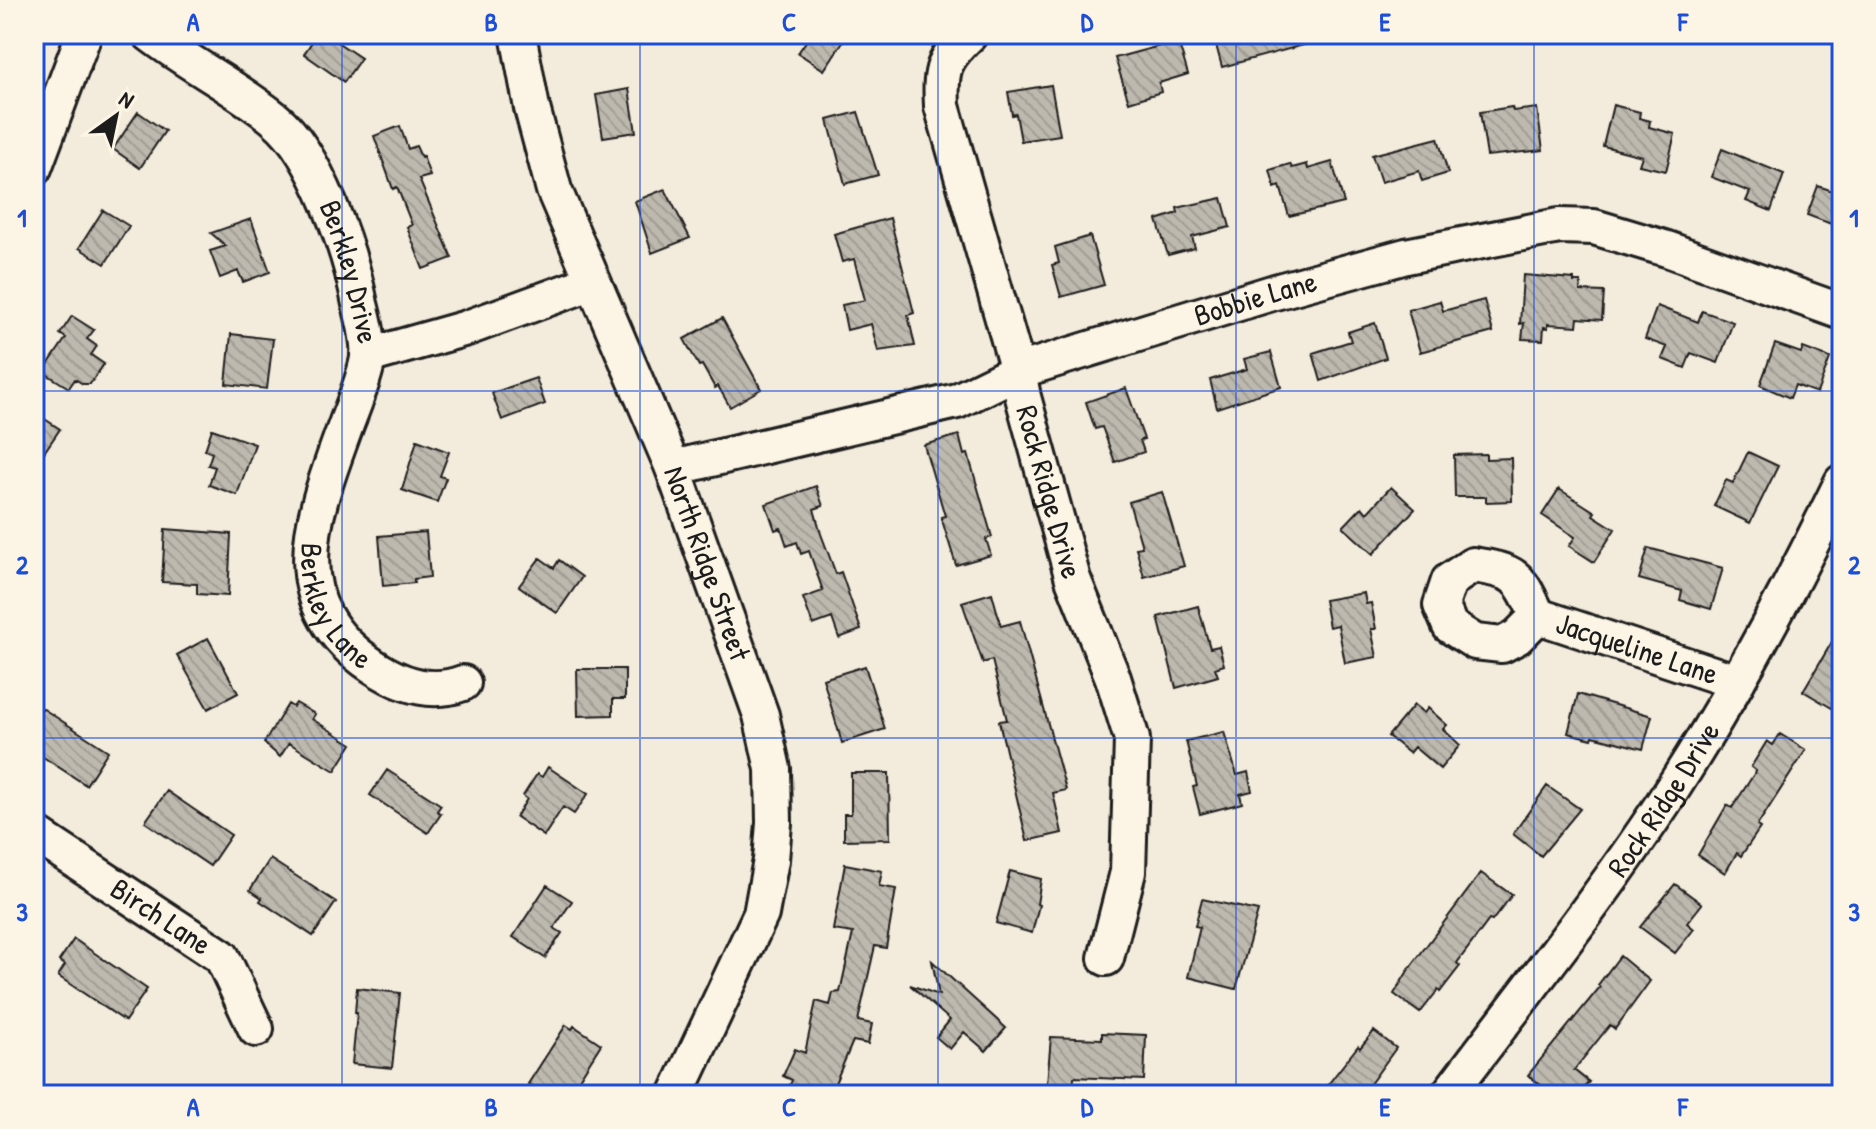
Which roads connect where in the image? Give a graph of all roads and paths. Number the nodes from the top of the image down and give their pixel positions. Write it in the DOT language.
graph roads {
  1 [pos="84,34"];
  2 [pos="150,34"];
  3 [pos="518,34"];
  4 [pos="970,34"];
  5 [pos="34,168"];
  6 [pos="593,282"];
  7 [pos="1842,312"];
  8 [pos="368,356"];
  9 [pos="1018,371"];
  10 [pos="673,468"];
  11 [pos="1842,482"];
  12 [pos="1538,616"];
  13 [pos="1737,682"];
  14 [pos="463,683"];
  15 [pos="34,833"];
  16 [pos="1106,958"];
  17 [pos="256,1029"];
  18 [pos="676,1095"];
  19 [pos="1448,1095"];
  1 -- 5 [label="street"];
  2 -- 8 [label="street, Berkley Drive"];
  3 -- 6 [label="street, North Ridge Street"];
  4 -- 9 [label="street, Rock Ridge Drive"];
  6 -- 8 [label="street, Berkley Drive"];
  6 -- 10 [label="street, North Ridge Street"];
  7 -- 9 [label="street, Bobbie Lane"];
  8 -- 14 [label="street, Berkley Lane"];
  9 -- 10 [label="street, Bobbie Lane"];
  9 -- 16 [label="street, Rock Ridge Drive"];
  10 -- 18 [label="street, North Ridge Street"];
  11 -- 13 [label="street, Rock Ridge Drive"];
  12 -- 13 [label="street, Jacqueline Lane"];
  13 -- 19 [label="street, Rock Ridge Drive"];
  15 -- 17 [label="street, Birch Lane"];
}
